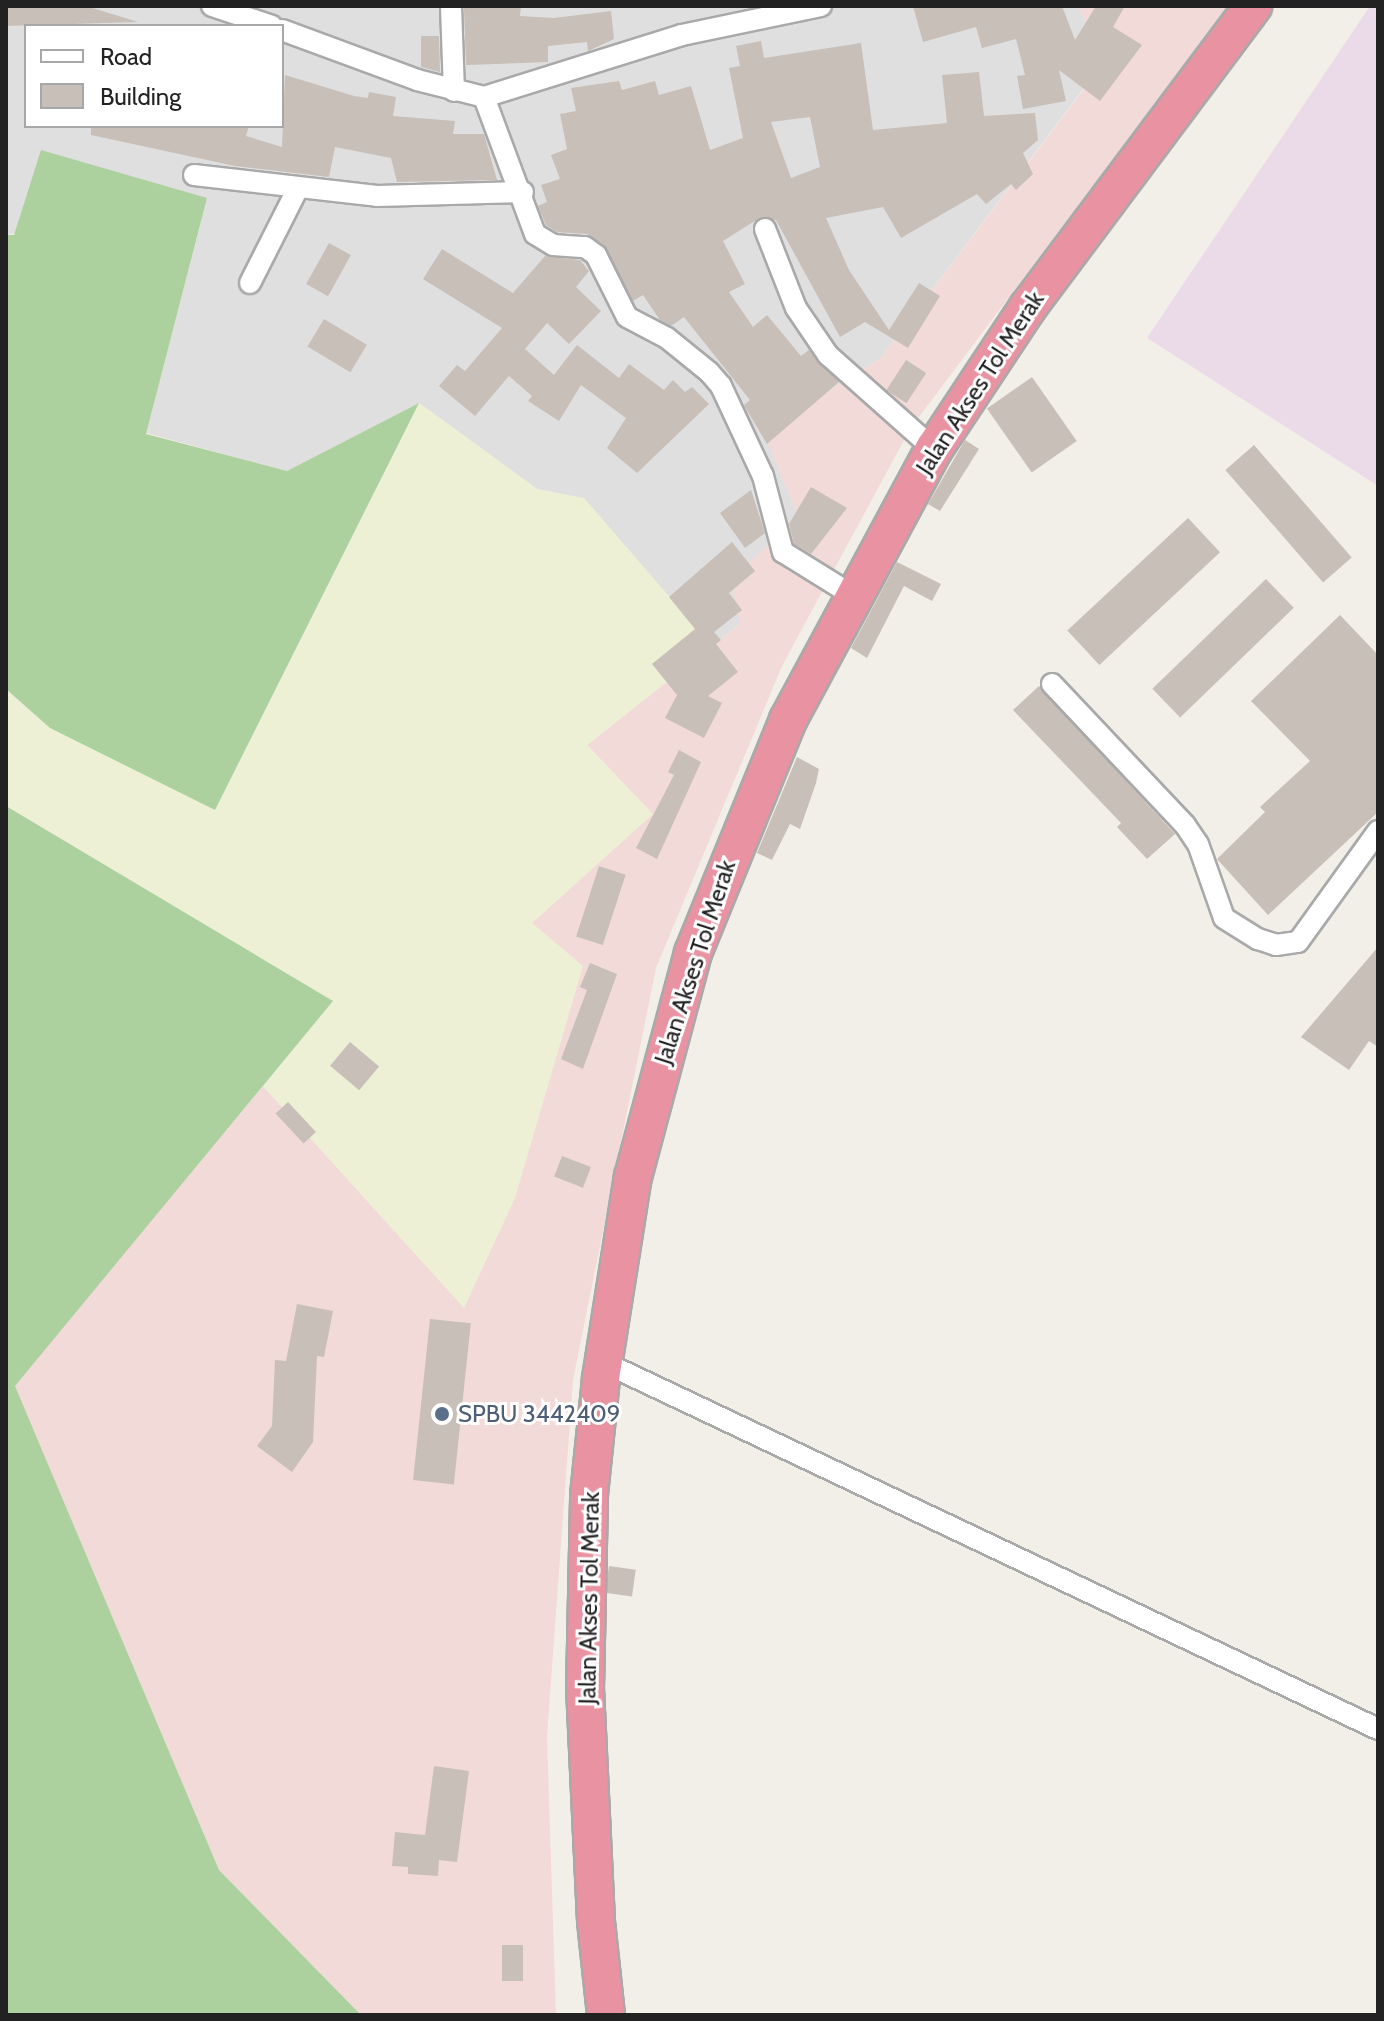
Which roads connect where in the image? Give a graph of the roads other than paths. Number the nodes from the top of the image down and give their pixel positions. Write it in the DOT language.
graph roads {
  1 [pos="212,6"];
  2 [pos="451,6"];
  3 [pos="821,6"];
  4 [pos="1253,6"];
  5 [pos="728,15"];
  6 [pos="266,24"];
  7 [pos="284,31"];
  8 [pos="454,91"];
  9 [pos="484,97"];
  10 [pos="194,175"];
  11 [pos="298,188"];
  12 [pos="523,192"];
  13 [pos="765,229"];
  14 [pos="250,283"];
  15 [pos="934,449"];
  16 [pos="852,595"];
  17 [pos="1052,684"];
  18 [pos="1378,831"];
  19 [pos="603,1362"];
  20 [pos="1378,1729"];
  21 [pos="606,2015"];
  1 -- 6 [label="street"];
  2 -- 8 [label="street"];
  3 -- 5 [label="street"];
  4 -- 15 [label="highway, Jalan Akses Tol Merak"];
  5 -- 9 [label="street"];
  7 -- 8 [label="street"];
  8 -- 9 [label="street"];
  9 -- 12 [label="street"];
  10 -- 11 [label="street"];
  11 -- 12 [label="street"];
  11 -- 14 [label="street"];
  12 -- 16 [label="street"];
  13 -- 15 [label="street"];
  15 -- 16 [label="highway, Jalan Akses Tol Merak"];
  16 -- 19 [label="highway, Jalan Akses Tol Merak"];
  17 -- 18 [label="street"];
  19 -- 20 [label="street"];
  19 -- 21 [label="highway, Jalan Akses Tol Merak"];
}
